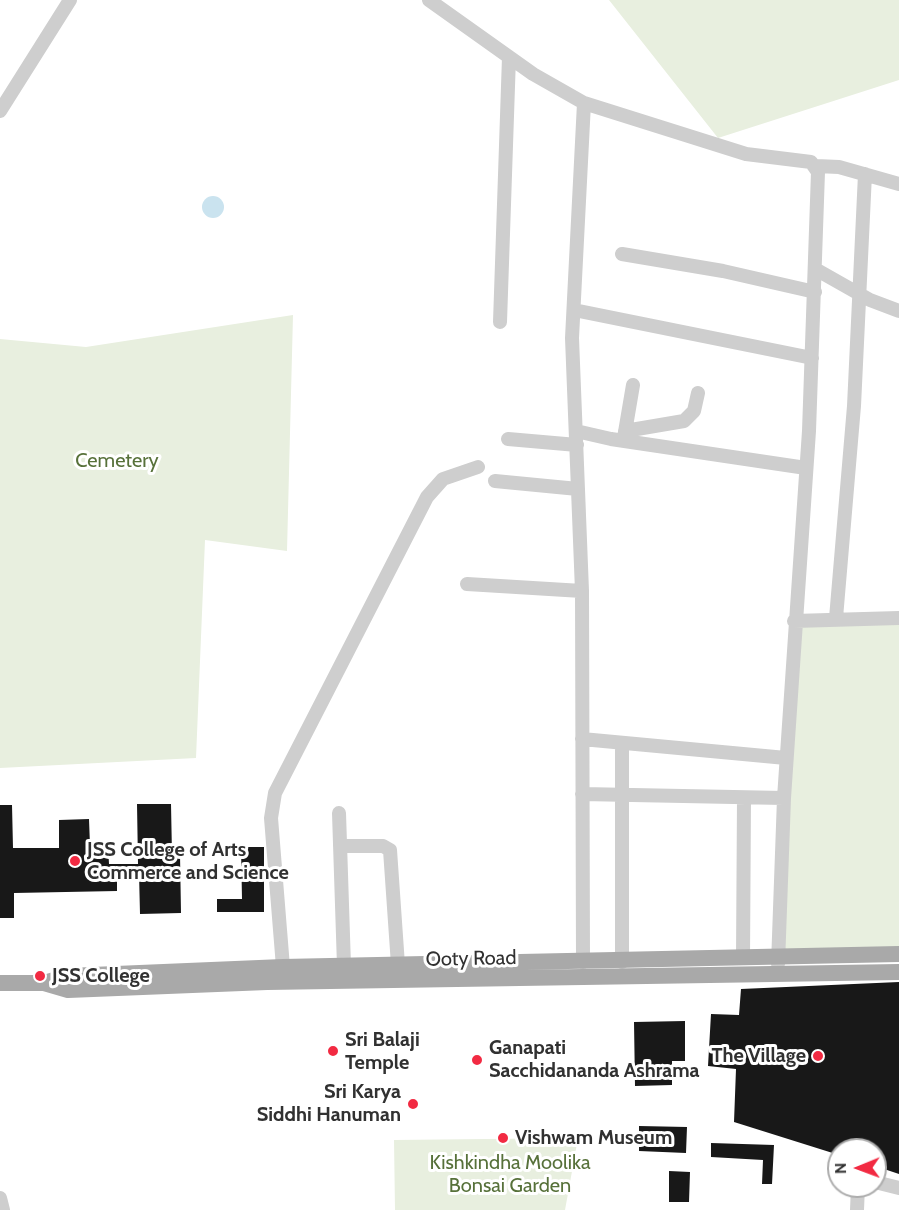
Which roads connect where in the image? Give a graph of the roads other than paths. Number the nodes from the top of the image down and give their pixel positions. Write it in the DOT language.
graph roads {
  1 [pos="70,0"];
  2 [pos="429,0"];
  3 [pos="509,57"];
  4 [pos="584,103"];
  5 [pos="0,111"];
  6 [pos="816,166"];
  7 [pos="865,174"];
  8 [pos="899,184"];
  9 [pos="622,254"];
  10 [pos="817,270"];
  11 [pos="815,292"];
  12 [pos="859,294"];
  13 [pos="574,310"];
  14 [pos="899,311"];
  15 [pos="500,322"];
  16 [pos="812,358"];
  17 [pos="633,385"];
  18 [pos="698,393"];
  19 [pos="625,436"];
  20 [pos="576,438"];
  21 [pos="508,439"];
  22 [pos="478,467"];
  23 [pos="806,468"];
  24 [pos="495,481"];
  25 [pos="578,489"];
  26 [pos="466,584"];
  27 [pos="582,591"];
  28 [pos="836,618"];
  29 [pos="899,618"];
  30 [pos="794,621"];
  31 [pos="582,739"];
  32 [pos="622,744"];
  33 [pos="786,758"];
  34 [pos="582,794"];
  35 [pos="620,794"];
  36 [pos="744,798"];
  37 [pos="784,798"];
  38 [pos="339,813"];
  39 [pos="340,846"];
  40 [pos="899,954"];
  41 [pos="743,958"];
  42 [pos="622,962"];
  43 [pos="583,963"];
  44 [pos="398,965"];
  45 [pos="778,965"];
  46 [pos="344,966"];
  47 [pos="284,967"];
  48 [pos="899,972"];
  49 [pos="0,983"];
  50 [pos="44,983"];
  51 [pos="0,1198"];
  52 [pos="3,1210"];
  1 -- 5 [label="street"];
  2 -- 3 [label="street"];
  3 -- 4 [label="street"];
  3 -- 15 [label="street"];
  4 -- 6 [label="street"];
  4 -- 13 [label="street"];
  6 -- 7 [label="street"];
  6 -- 10 [label="street"];
  7 -- 8 [label="street"];
  7 -- 12 [label="street"];
  9 -- 11 [label="street"];
  10 -- 11 [label="street"];
  10 -- 12 [label="street"];
  11 -- 16 [label="street"];
  12 -- 14 [label="street"];
  12 -- 28 [label="street"];
  13 -- 16 [label="street"];
  13 -- 20 [label="street"];
  16 -- 23 [label="street"];
  17 -- 19 [label="street"];
  18 -- 19 [label="street"];
  19 -- 20 [label="street"];
  19 -- 23 [label="street"];
  20 -- 21 [label="street"];
  20 -- 25 [label="street"];
  22 -- 47 [label="street"];
  23 -- 30 [label="street"];
  24 -- 25 [label="street"];
  25 -- 27 [label="street"];
  26 -- 27 [label="street"];
  27 -- 31 [label="street"];
  28 -- 29 [label="street"];
  28 -- 30 [label="street"];
  30 -- 33 [label="street"];
  31 -- 32 [label="street"];
  31 -- 34 [label="street"];
  32 -- 33 [label="street"];
  32 -- 35 [label="street"];
  33 -- 37 [label="street"];
  34 -- 35 [label="street"];
  34 -- 43 [label="street"];
  35 -- 36 [label="street"];
  35 -- 42 [label="street"];
  36 -- 37 [label="street"];
  36 -- 41 [label="street"];
  37 -- 45 [label="street"];
  38 -- 39 [label="street"];
  39 -- 44 [label="street"];
  39 -- 46 [label="street"];
  40 -- 45 [label="main road, Ooty Road"];
  41 -- 42 [label="main road, Ooty Road"];
  41 -- 45 [label="main road, Ooty Road"];
  42 -- 43 [label="main road, Ooty Road"];
  43 -- 44 [label="main road, Ooty Road"];
  44 -- 46 [label="main road, Ooty Road"];
  45 -- 48 [label="main road, Ooty Road"];
  45 -- 50 [label="main road, Ooty Road"];
  46 -- 47 [label="main road, Ooty Road"];
  47 -- 50 [label="main road, Ooty Road"];
  49 -- 50 [label="main road, Ooty Road"];
  51 -- 52 [label="street"];
}
